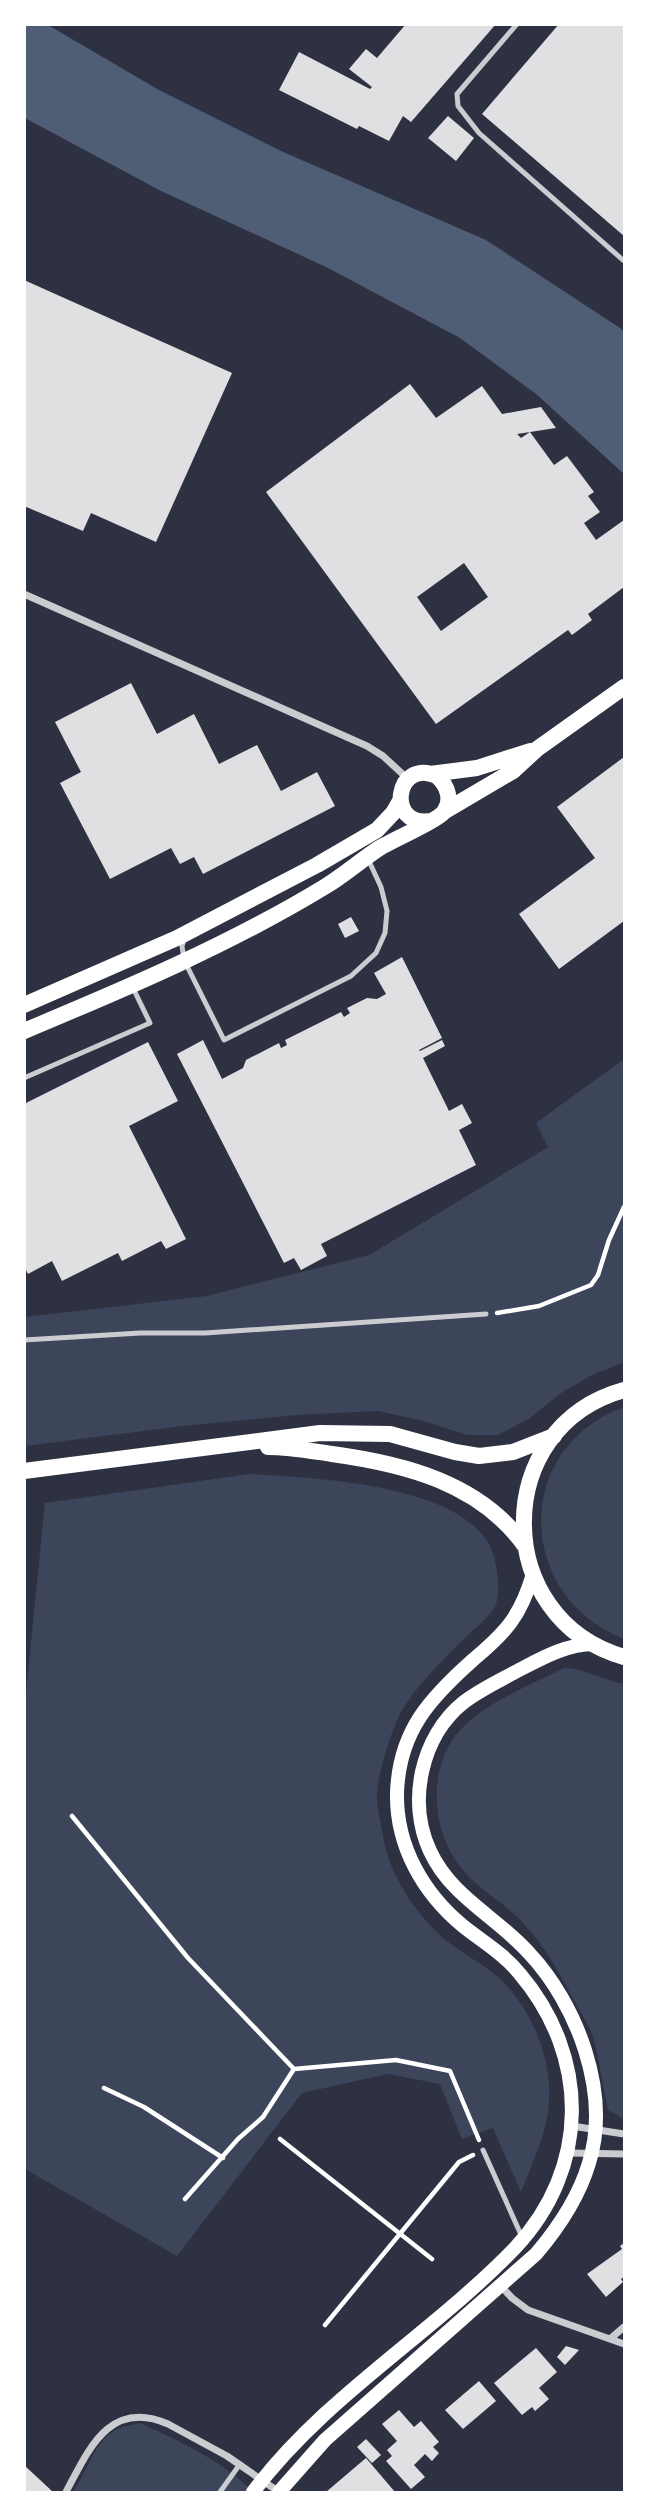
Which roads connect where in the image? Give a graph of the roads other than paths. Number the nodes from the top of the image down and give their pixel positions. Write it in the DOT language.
graph roads {
  1 [pos="517,24"];
  2 [pos="625,261"];
  3 [pos="24,594"];
  4 [pos="625,687"];
  5 [pos="537,749"];
  6 [pos="430,774"];
  7 [pos="408,779"];
  8 [pos="400,801"];
  9 [pos="445,811"];
  10 [pos="431,821"];
  11 [pos="367,856"];
  12 [pos="188,932"];
  13 [pos="184,960"];
  14 [pos="132,985"];
  15 [pos="24,1005"];
  16 [pos="24,1031"];
  17 [pos="24,1078"];
  18 [pos="486,1314"];
  19 [pos="24,1340"];
  20 [pos="625,1390"];
  21 [pos="554,1436"];
  22 [pos="231,1446"];
  23 [pos="29,1471"];
  24 [pos="525,1546"];
  25 [pos="533,1574"];
  26 [pos="594,1644"];
  27 [pos="625,1657"];
  28 [pos="572,2126"];
  29 [pos="595,2130"];
  30 [pos="625,2134"];
  31 [pos="483,2150"];
  32 [pos="569,2153"];
  33 [pos="592,2154"];
  34 [pos="625,2154"];
  35 [pos="523,2239"];
  36 [pos="489,2273"];
  37 [pos="501,2286"];
  38 [pos="625,2327"];
  39 [pos="610,2339"];
  40 [pos="625,2344"];
  41 [pos="240,2464"];
  42 [pos="263,2480"];
  43 [pos="279,2492"];
  44 [pos="66,2493"];
  45 [pos="220,2493"];
  46 [pos="253,2493"];
  1 -- 2 [label="lane"];
  3 -- 7 [label="street"];
  4 -- 5 [label="main road"];
  5 -- 6 [label="main road"];
  5 -- 9 [label="main road"];
  6 -- 7 [label="main road"];
  6 -- 9 [label="main road"];
  7 -- 8 [label="main road"];
  8 -- 10 [label="main road"];
  8 -- 12 [label="main road"];
  9 -- 10 [label="main road"];
  10 -- 11 [label="main road"];
  11 -- 13 [label="main road"];
  11 -- 13 [label="lane"];
  12 -- 13 [label="lane"];
  12 -- 15 [label="main road"];
  13 -- 14 [label="main road"];
  14 -- 16 [label="main road"];
  14 -- 17 [label="lane"];
  18 -- 19 [label="lane"];
  20 -- 21 [label="main road"];
  21 -- 22 [label="main road"];
  21 -- 24 [label="main road"];
  22 -- 23 [label="main road"];
  22 -- 24 [label="main road"];
  24 -- 25 [label="main road"];
  25 -- 26 [label="main road"];
  25 -- 28 [label="main road"];
  26 -- 27 [label="main road"];
  26 -- 29 [label="main road"];
  28 -- 29 [label="street"];
  28 -- 32 [label="main road"];
  29 -- 30 [label="street"];
  29 -- 33 [label="main road"];
  31 -- 35 [label="lane"];
  32 -- 33 [label="street"];
  32 -- 35 [label="main road"];
  33 -- 34 [label="street"];
  33 -- 37 [label="main road"];
  35 -- 36 [label="main road"];
  36 -- 37 [label="street"];
  36 -- 42 [label="main road"];
  37 -- 39 [label="street"];
  37 -- 43 [label="main road"];
  38 -- 39 [label="street"];
  39 -- 40 [label="street"];
  41 -- 42 [label="street"];
  41 -- 44 [label="street"];
  41 -- 45 [label="lane"];
  42 -- 43 [label="street"];
  42 -- 46 [label="main road"];
}
